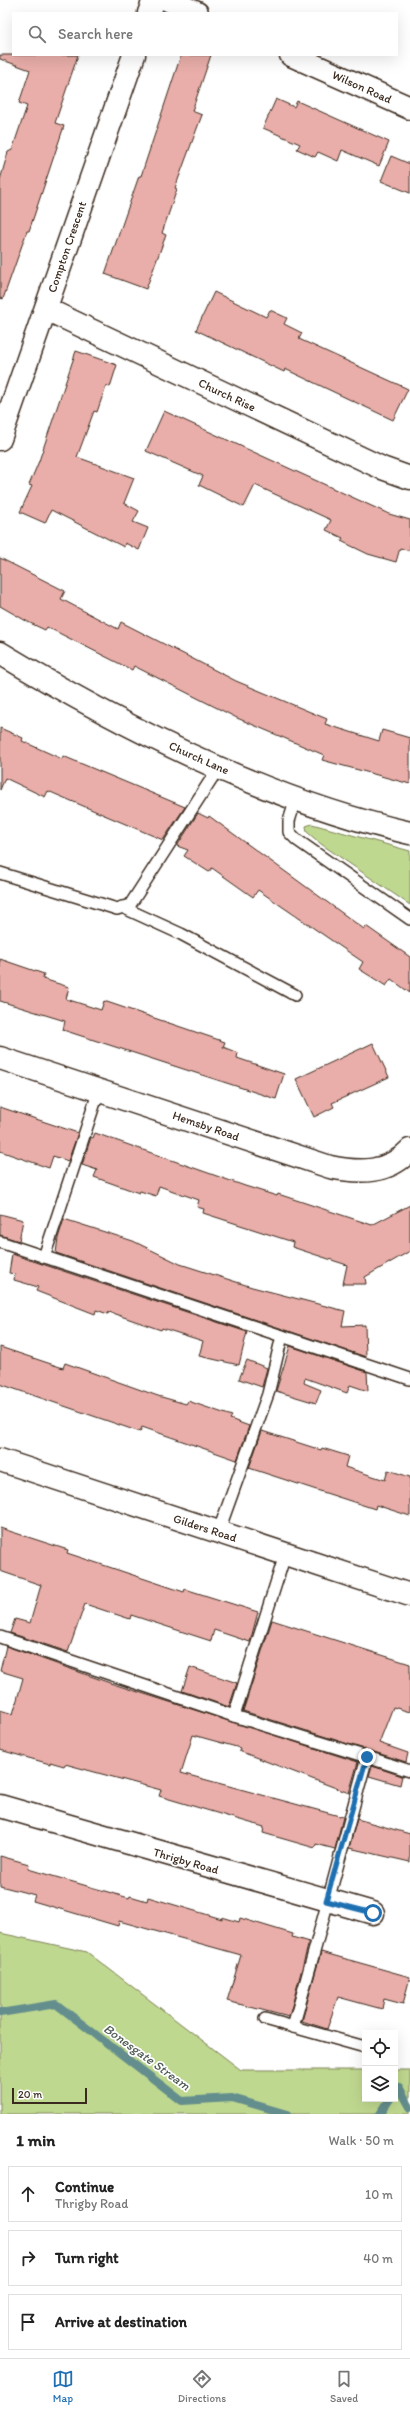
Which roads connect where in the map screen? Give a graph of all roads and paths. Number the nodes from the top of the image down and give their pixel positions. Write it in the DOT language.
graph roads {
  1 [pos="154,0"];
  2 [pos="168,0"];
  3 [pos="149,12"];
  4 [pos="195,12"];
  5 [pos="134,56"];
  6 [pos="293,56"];
  7 [pos="410,108"];
  8 [pos="46,309"];
  9 [pos="0,439"];
  10 [pos="410,478"];
  11 [pos="0,653"];
  12 [pos="219,767"];
  13 [pos="296,799"];
  14 [pos="410,833"];
  15 [pos="1,876"];
  16 [pos="122,907"];
  17 [pos="410,919"];
  18 [pos="295,995"];
  19 [pos="0,1058"];
  20 [pos="99,1090"];
  21 [pos="410,1150"];
  22 [pos="0,1242"];
  23 [pos="44,1257"];
  24 [pos="282,1336"];
  25 [pos="410,1379"];
  26 [pos="0,1460"];
  27 [pos="218,1532"];
  28 [pos="285,1555"];
  29 [pos="410,1595"];
  30 [pos="0,1637"];
  31 [pos="234,1716"];
  32 [pos="367,1757"];
  33 [pos="410,1771"];
  34 [pos="0,1806"];
  35 [pos="326,1901"];
  36 [pos="373,1913"];
  37 [pos="265,2019"];
  38 [pos="293,2027"];
  39 [pos="362,2046"];
  1 -- 3 [label="street"];
  2 -- 4 [label="street"];
  5 -- 8 [label="street, Compton Crescent"];
  6 -- 7 [label="street, Wilson Road"];
  8 -- 9 [label="street, Compton Crescent"];
  8 -- 10 [label="street, Church Rise"];
  11 -- 12 [label="street, Church Lane"];
  12 -- 13 [label="street, Church Lane"];
  12 -- 16 [label="lane"];
  13 -- 14 [label="street, Church Lane"];
  13 -- 17 [label="lane"];
  15 -- 16 [label="lane"];
  16 -- 18 [label="lane"];
  19 -- 20 [label="street, Hemsby Road"];
  20 -- 21 [label="street, Hemsby Road"];
  20 -- 23 [label="lane"];
  22 -- 23 [label="lane"];
  23 -- 24 [label="lane"];
  24 -- 25 [label="lane"];
  24 -- 27 [label="lane"];
  26 -- 27 [label="street, Gilders Road"];
  27 -- 28 [label="street, Gilders Road"];
  28 -- 29 [label="street, Gilders Road"];
  28 -- 31 [label="lane"];
  30 -- 31 [label="lane"];
  31 -- 32 [label="lane"];
  32 -- 33 [label="lane"];
  32 -- 35 [label="lane"];
  34 -- 35 [label="street, Thrigby Road"];
  35 -- 36 [label="street, Thrigby Road"];
  35 -- 38 [label="lane"];
  37 -- 38 [label="lane"];
  38 -- 39 [label="lane"];
}
